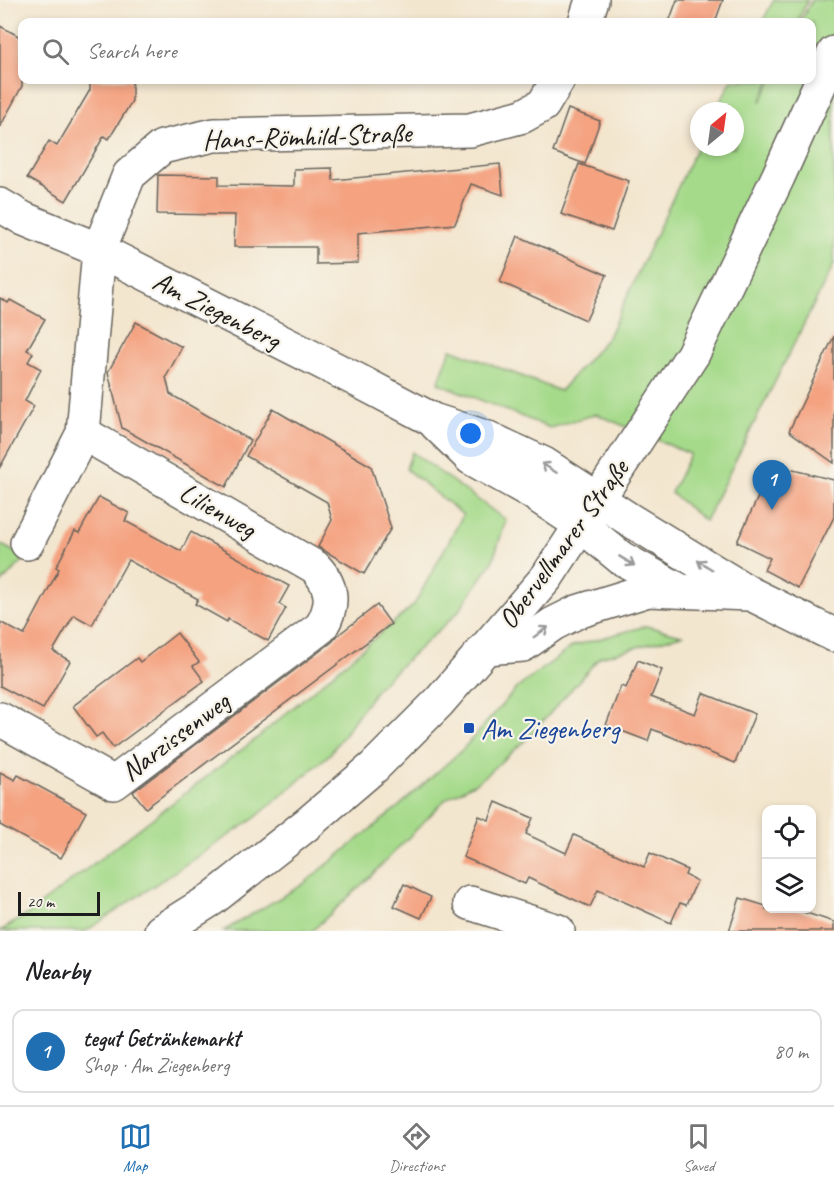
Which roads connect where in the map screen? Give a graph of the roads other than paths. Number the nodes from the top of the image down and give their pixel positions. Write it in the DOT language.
graph roads {
  1 [pos="592,0"];
  2 [pos="586,18"];
  3 [pos="834,53"];
  4 [pos="556,84"];
  5 [pos="0,205"];
  6 [pos="99,250"];
  7 [pos="83,433"];
  8 [pos="590,512"];
  9 [pos="27,543"];
  10 [pos="679,590"];
  11 [pos="751,594"];
  12 [pos="331,604"];
  13 [pos="834,636"];
  14 [pos="487,648"];
  15 [pos="0,719"];
  16 [pos="470,903"];
  17 [pos="161,931"];
  18 [pos="558,931"];
  1 -- 2 [label="street"];
  3 -- 8 [label="street, Obervellmarer Straße"];
  4 -- 6 [label="street, Hans-Römhild-Straße"];
  5 -- 6 [label="street, Am Ziegenberg"];
  6 -- 7 [label="street"];
  6 -- 8 [label="street, Am Ziegenberg"];
  7 -- 9 [label="street"];
  7 -- 12 [label="street, Lilienweg"];
  8 -- 10 [label="street, one-way"];
  11 -- 8 [label="street, one-way"];
  8 -- 14 [label="street, Obervellmarer Straße"];
  10 -- 11 [label="street"];
  14 -- 10 [label="street, one-way"];
  11 -- 13 [label="street"];
  12 -- 15 [label="street, Narzissenweg"];
  14 -- 17 [label="street, Obervellmarer Straße"];
  16 -- 18 [label="street"];
}
